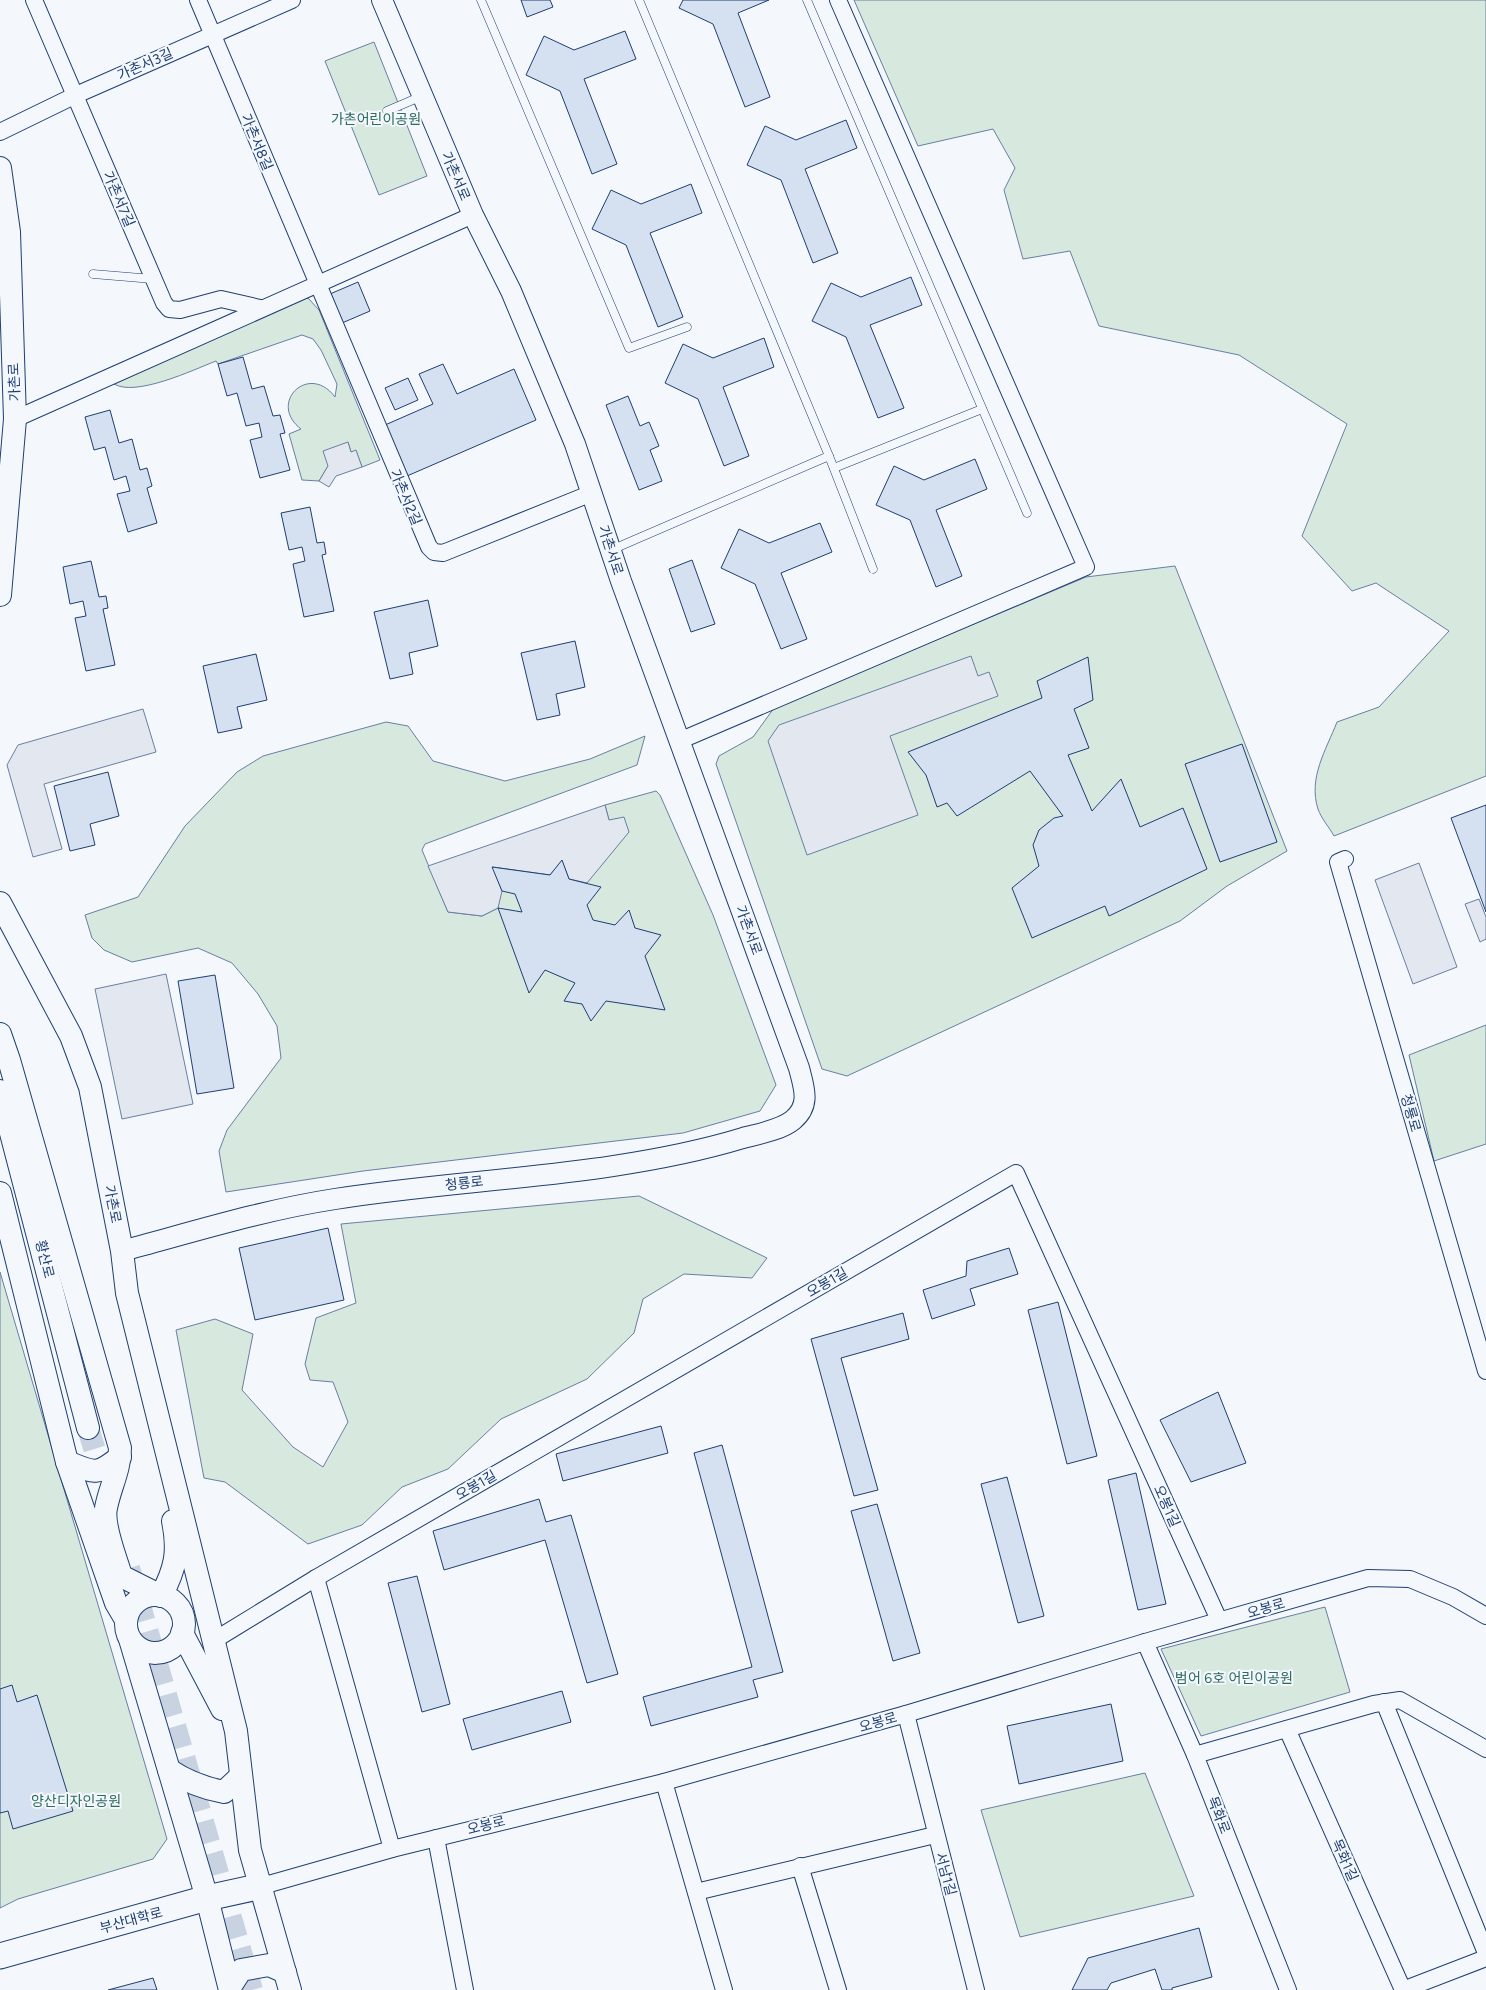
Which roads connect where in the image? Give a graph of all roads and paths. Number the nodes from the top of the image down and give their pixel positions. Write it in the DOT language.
graph roads {
  1 [pos="34,0"];
  2 [pos="198,0"];
  3 [pos="292,0"];
  4 [pos="382,0"];
  5 [pos="481,0"];
  6 [pos="639,0"];
  7 [pos="807,0"];
  8 [pos="838,0"];
  9 [pos="213,34"];
  10 [pos="76,95"];
  11 [pos="422,96"];
  12 [pos="387,111"];
  13 [pos="0,132"];
  14 [pos="0,168"];
  15 [pos="473,215"];
  16 [pos="93,274"];
  17 [pos="153,279"];
  18 [pos="316,284"];
  19 [pos="260,308"];
  20 [pos="687,327"];
  21 [pos="982,409"];
  22 [pos="15,420"];
  23 [pos="829,456"];
  24 [pos="6,461"];
  25 [pos="834,468"];
  26 [pos="592,493"];
  27 [pos="1026,513"];
  28 [pos="2,547"];
  29 [pos="611,550"];
  30 [pos="873,569"];
  31 [pos="0,595"];
  32 [pos="679,741"];
  33 [pos="1345,860"];
  34 [pos="0,903"];
  35 [pos="0,1034"];
  36 [pos="0,1091"];
  37 [pos="802,1111"];
  38 [pos="0,1193"];
  39 [pos="122,1251"];
  40 [pos="1486,1371"];
  41 [pos="151,1388"];
  42 [pos="88,1428"];
  43 [pos="120,1457"];
  44 [pos="67,1462"];
  45 [pos="316,1578"];
  46 [pos="161,1596"];
  47 [pos="1486,1616"];
  48 [pos="1219,1620"];
  49 [pos="128,1629"];
  50 [pos="182,1633"];
  51 [pos="213,1641"];
  52 [pos="1145,1642"];
  53 [pos="1384,1702"];
  54 [pos="906,1714"];
  55 [pos="1287,1729"];
  56 [pos="236,1732"];
  57 [pos="1486,1749"];
  58 [pos="1195,1755"];
  59 [pos="169,1770"];
  60 [pos="241,1776"];
  61 [pos="664,1782"];
  62 [pos="935,1835"];
  63 [pos="436,1838"];
  64 [pos="392,1849"];
  65 [pos="800,1866"];
  66 [pos="262,1886"];
  67 [pos="696,1892"];
  68 [pos="207,1898"];
  69 [pos="1486,1953"];
  70 [pos="0,1956"];
  71 [pos="1486,1958"];
  72 [pos="287,1981"];
  73 [pos="230,1989"];
  74 [pos="465,1990"];
  75 [pos="724,1990"];
  76 [pos="838,1990"];
  77 [pos="976,1990"];
  78 [pos="1288,1990"];
  79 [pos="1403,1990"];
  1 -- 10 [label="street, 가촌서7길"];
  2 -- 9 [label="street, 가촌서8길"];
  3 -- 9 [label="street, 가촌서3길"];
  4 -- 11 [label="street, 가촌서로"];
  5 -- 20 [label="lane"];
  6 -- 23 [label="lane"];
  7 -- 21 [label="lane"];
  8 -- 32 [label="street"];
  9 -- 10 [label="street, 가촌서3길"];
  9 -- 18 [label="street, 가촌서8길"];
  10 -- 13 [label="street, 가촌서3길"];
  10 -- 17 [label="street, 가촌서7길"];
  11 -- 12 [label="lane"];
  11 -- 15 [label="street, 가촌서로"];
  14 -- 22 [label="main road, 가촌로"];
  15 -- 18 [label="street"];
  15 -- 26 [label="street, 가촌서로"];
  16 -- 17 [label="lane"];
  17 -- 19 [label="street, 가촌서7길"];
  18 -- 19 [label="street"];
  18 -- 26 [label="street, 가촌서2길"];
  19 -- 22 [label="street"];
  21 -- 25 [label="lane"];
  21 -- 27 [label="lane"];
  22 -- 24 [label="main road, 가촌로"];
  23 -- 25 [label="lane"];
  23 -- 29 [label="lane"];
  24 -- 28 [label="main road, 가촌로"];
  25 -- 30 [label="lane"];
  26 -- 29 [label="street, 가촌서로"];
  28 -- 31 [label="main road, 가촌로"];
  29 -- 32 [label="street, 가촌서로"];
  32 -- 37 [label="street, 가촌서로"];
  33 -- 40 [label="street, 청룡로"];
  34 -- 39 [label="main road, 가촌로"];
  35 -- 43 [label="main road"];
  36 -- 42 [label="main road, 황산로"];
  37 -- 39 [label="street, 청룡로"];
  38 -- 44 [label="main road"];
  39 -- 41 [label="main road, 가촌로"];
  41 -- 46 [label="main road"];
  41 -- 51 [label="main road, 가촌로"];
  43 -- 44 [label="main road"];
  43 -- 46 [label="main road"];
  44 -- 49 [label="main road"];
  45 -- 48 [label="street, 오봉1길"];
  45 -- 51 [label="street, 오봉1길"];
  45 -- 64 [label="street"];
  46 -- 49 [label="main road"];
  46 -- 50 [label="main road"];
  47 -- 48 [label="street, 오봉로"];
  48 -- 52 [label="street, 오봉로"];
  49 -- 50 [label="main road"];
  49 -- 59 [label="main road"];
  50 -- 56 [label="main road"];
  51 -- 56 [label="main road, 가촌로"];
  52 -- 54 [label="street, 오봉로"];
  52 -- 58 [label="street, 목화로"];
  53 -- 55 [label="street"];
  53 -- 57 [label="street"];
  53 -- 69 [label="street"];
  54 -- 61 [label="street, 오봉로"];
  54 -- 62 [label="street"];
  55 -- 58 [label="street"];
  55 -- 79 [label="street, 목화1길"];
  56 -- 60 [label="main road, 가촌로"];
  58 -- 78 [label="street, 목화로"];
  59 -- 60 [label="main road"];
  59 -- 68 [label="main road"];
  60 -- 66 [label="main road, 가촌로"];
  61 -- 63 [label="street, 오봉로"];
  61 -- 67 [label="street"];
  62 -- 65 [label="street, 서남1길"];
  62 -- 77 [label="street, 서남1길"];
  63 -- 64 [label="street, 오봉로"];
  63 -- 74 [label="street"];
  64 -- 66 [label="street, 오봉로"];
  65 -- 67 [label="street, 서남1길"];
  65 -- 76 [label="street"];
  66 -- 68 [label="main road, 부산대학로"];
  66 -- 72 [label="main road, 가촌로"];
  67 -- 75 [label="street"];
  68 -- 70 [label="main road, 부산대학로"];
  68 -- 73 [label="main road"];
  71 -- 79 [label="street"];
  72 -- 73 [label="main road"];
}
